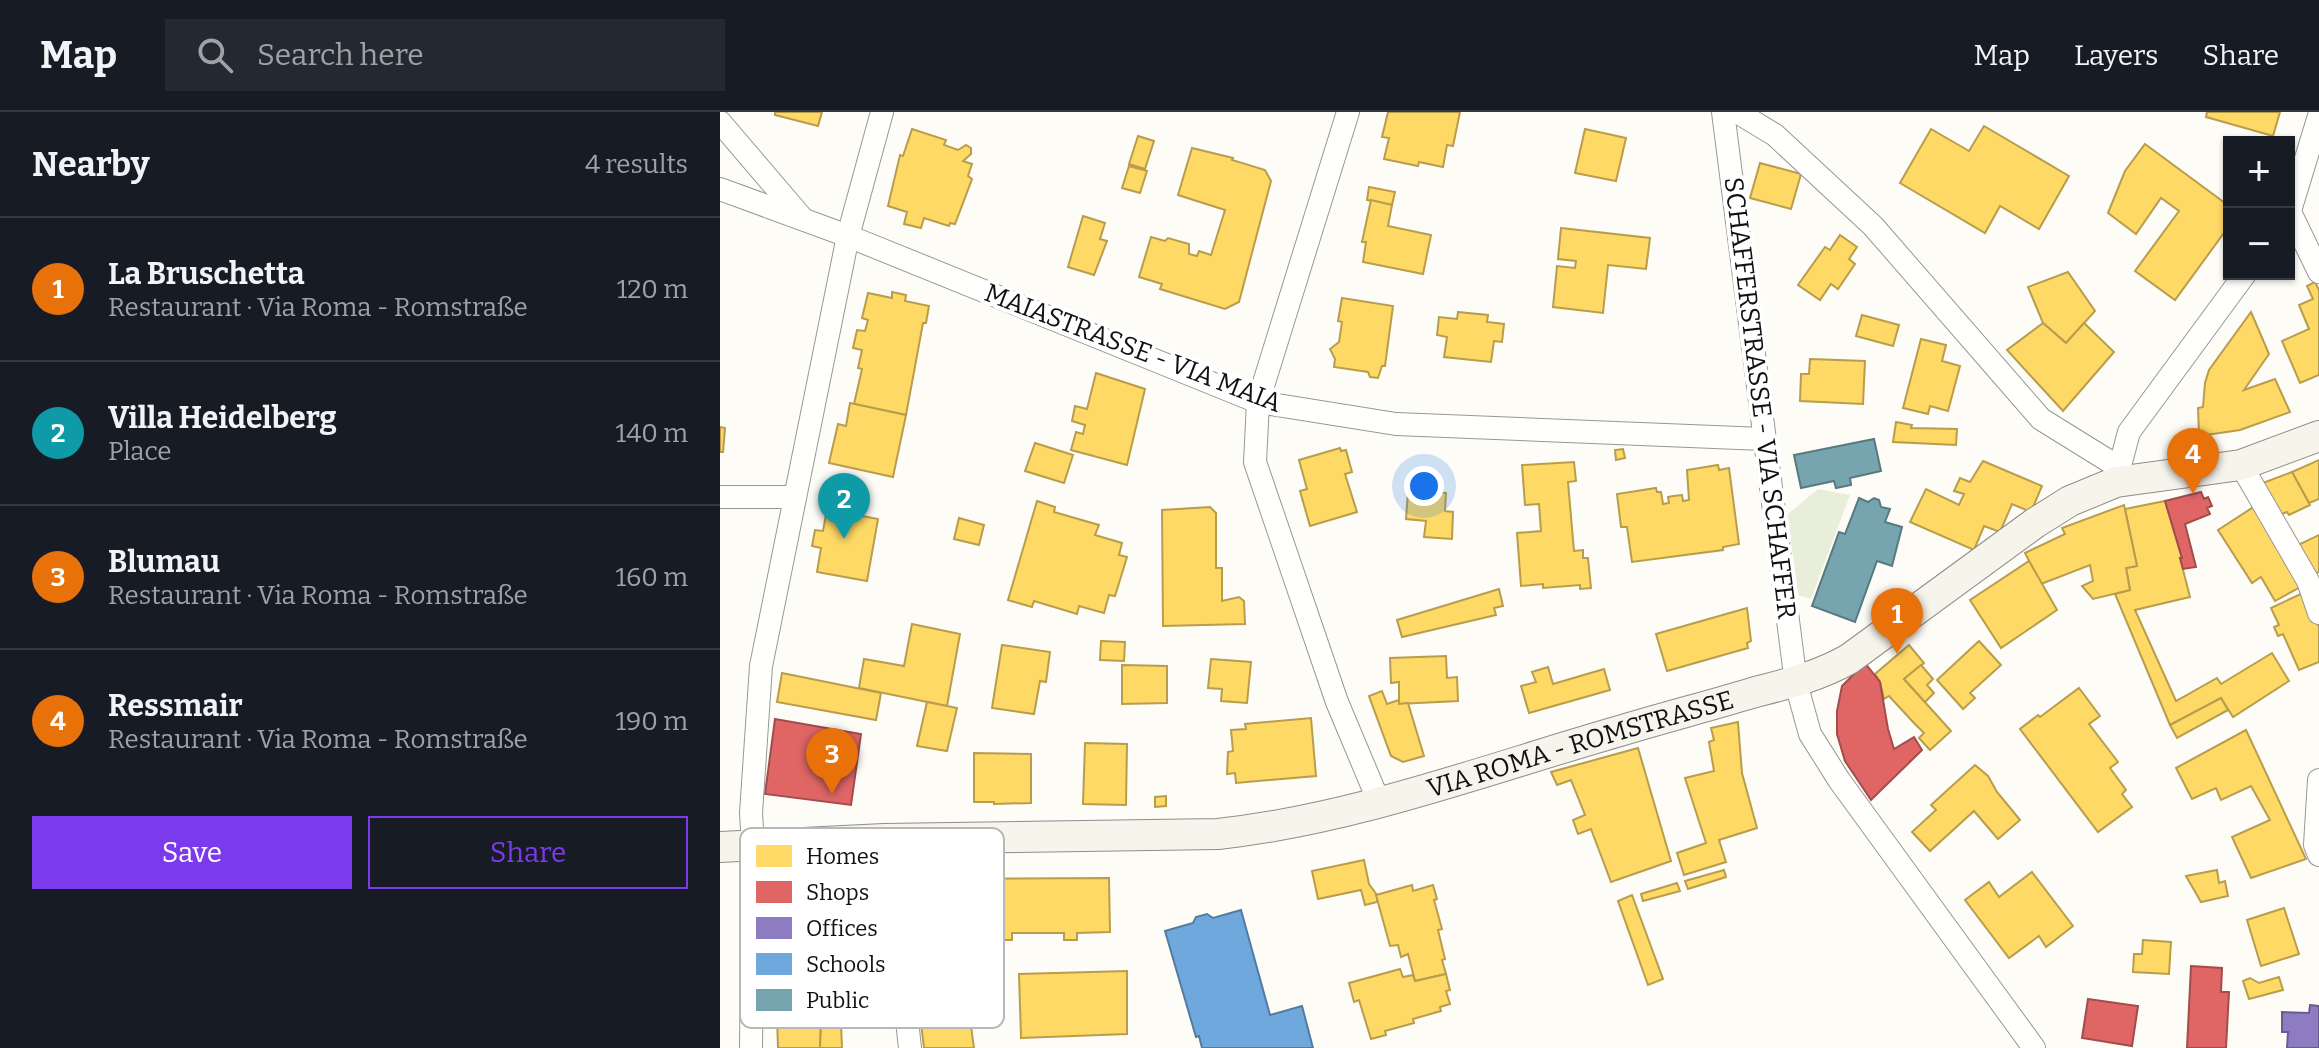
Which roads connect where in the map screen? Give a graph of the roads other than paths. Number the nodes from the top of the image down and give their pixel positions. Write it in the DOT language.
graph roads {
  1 [pos="882,112"];
  2 [pos="1348,112"];
  3 [pos="1723,112"];
  4 [pos="1737,112"];
  5 [pos="2319,116"];
  6 [pos="720,122"];
  7 [pos="720,189"];
  8 [pos="2291,208"];
  9 [pos="803,219"];
  10 [pos="2295,223"];
  11 [pos="848,236"];
  12 [pos="2319,272"];
  13 [pos="2241,280"];
  14 [pos="1258,402"];
  15 [pos="2319,436"];
  16 [pos="1763,439"];
  17 [pos="2241,465"];
  18 [pos="2118,475"];
  19 [pos="720,497"];
  20 [pos="794,497"];
  21 [pos="2319,613"];
  22 [pos="1796,683"];
  23 [pos="2319,780"];
  24 [pos="1379,802"];
  25 [pos="758,828"];
  26 [pos="1004,837"];
  27 [pos="740,846"];
  28 [pos="720,847"];
  29 [pos="2319,855"];
  30 [pos="753,1028"];
  31 [pos="908,1028"];
  32 [pos="751,1048"];
  33 [pos="910,1048"];
  34 [pos="2034,1048"];
  1 -- 11 [label="street"];
  2 -- 14 [label="street"];
  3 -- 16 [label="street, SCHAFFERSTRASSE - VIA SCHAFFER"];
  4 -- 18 [label="street"];
  5 -- 8 [label="street"];
  6 -- 9 [label="street"];
  7 -- 9 [label="street, MAIASTRASSE - VIA MAIA"];
  9 -- 11 [label="street, MAIASTRASSE - VIA MAIA"];
  10 -- 12 [label="street"];
  11 -- 14 [label="street, MAIASTRASSE - VIA MAIA"];
  11 -- 20 [label="street"];
  13 -- 18 [label="street"];
  14 -- 16 [label="street, MAIASTRASSE - VIA MAIA"];
  14 -- 24 [label="street"];
  15 -- 17 [label="street, VIA ROMA - ROMSTRASSE"];
  16 -- 22 [label="street, SCHAFFERSTRASSE - VIA SCHAFFER"];
  17 -- 18 [label="street, VIA ROMA - ROMSTRASSE"];
  17 -- 21 [label="street"];
  18 -- 22 [label="street, VIA ROMA - ROMSTRASSE"];
  19 -- 20 [label="street"];
  20 -- 25 [label="street"];
  22 -- 24 [label="street, VIA ROMA - ROMSTRASSE"];
  22 -- 34 [label="street, SCHAFFERSTRASSE - VIA SCHAFFER"];
  23 -- 29 [label="street"];
  24 -- 26 [label="street, VIA ROMA - ROMSTRASSE"];
  27 -- 28 [label="street, VIA ROMA - ROMSTRASSE"];
  30 -- 32 [label="street"];
  31 -- 33 [label="street"];
}
